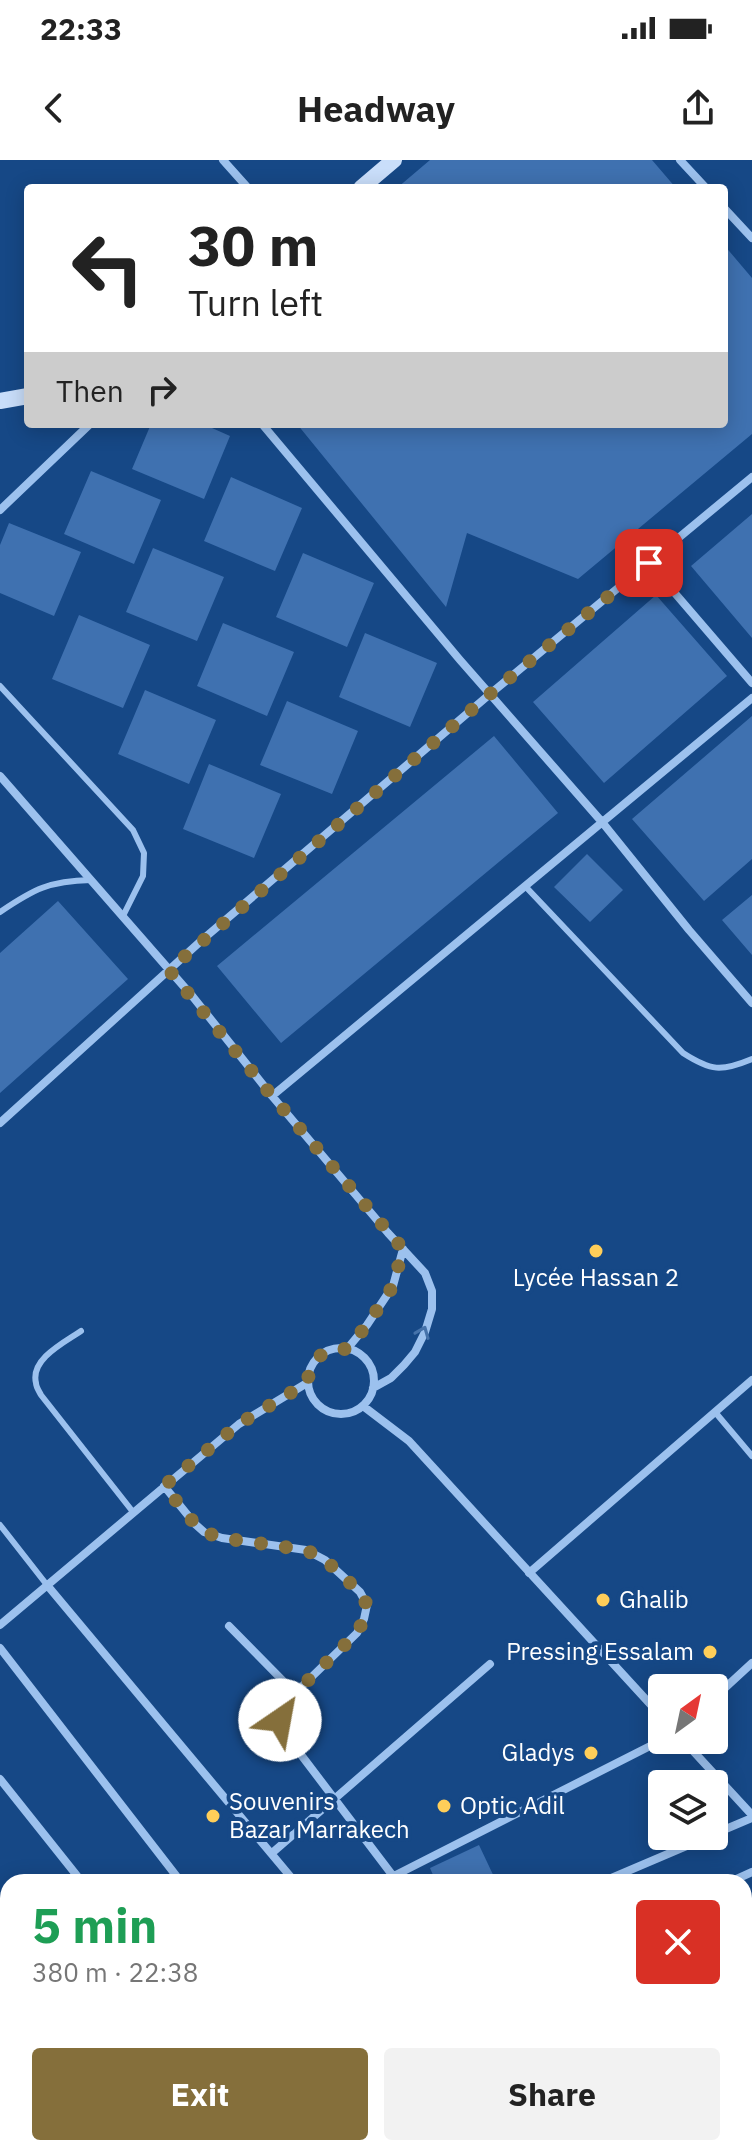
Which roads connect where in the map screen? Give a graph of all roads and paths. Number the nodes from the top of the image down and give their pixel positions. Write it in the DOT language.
graph roads {
  1 [pos="223,160"];
  2 [pos="394,160"];
  3 [pos="680,160"];
  4 [pos="244,184"];
  5 [pos="366,184"];
  6 [pos="702,184"];
  7 [pos="728,212"];
  8 [pos="752,238"];
  9 [pos="24,397"];
  10 [pos="0,401"];
  11 [pos="86,428"];
  12 [pos="265,428"];
  13 [pos="752,477"];
  14 [pos="0,510"];
  15 [pos="649,563"];
  16 [pos="752,683"];
  17 [pos="0,686"];
  18 [pos="490,694"];
  19 [pos="752,698"];
  20 [pos="0,776"];
  21 [pos="602,822"];
  22 [pos="91,880"];
  23 [pos="525,886"];
  24 [pos="0,912"];
  25 [pos="123,916"];
  26 [pos="169,970"];
  27 [pos="752,1003"];
  28 [pos="752,1059"];
  29 [pos="272,1096"];
  30 [pos="0,1123"];
  31 [pos="403,1249"];
  32 [pos="81,1331"];
  33 [pos="347,1349"];
  34 [pos="752,1380"];
  35 [pos="307,1383"];
  36 [pos="373,1388"];
  37 [pos="363,1406"];
  38 [pos="715,1412"];
  39 [pos="752,1456"];
  40 [pos="164,1486"];
  41 [pos="133,1512"];
  42 [pos="0,1525"];
  43 [pos="529,1573"];
  44 [pos="47,1585"];
  45 [pos="0,1625"];
  46 [pos="229,1626"];
  47 [pos="0,1648"];
  48 [pos="752,1663"];
  49 [pos="490,1664"];
  50 [pos="728,1685"];
  51 [pos="295,1693"];
  52 [pos="648,1702"];
  53 [pos="648,1747"];
  54 [pos="696,1754"];
  55 [pos="0,1779"];
  56 [pos="335,1799"];
  57 [pos="752,1817"];
  58 [pos="728,1828"];
  59 [pos="677,1850"];
  60 [pos="272,1853"];
  61 [pos="76,1874"];
  62 [pos="175,1874"];
  63 [pos="289,1874"];
  64 [pos="391,1874"];
  65 [pos="397,1874"];
  66 [pos="621,1874"];
  1 -- 4 [label="street"];
  2 -- 5 [label="street"];
  3 -- 6 [label="street"];
  7 -- 8 [label="street"];
  9 -- 10 [label="street"];
  11 -- 14 [label="street"];
  12 -- 18 [label="street"];
  13 -- 15 [label="street"];
  15 -- 16 [label="street"];
  15 -- 18 [label="street"];
  17 -- 25 [label="lane"];
  18 -- 21 [label="street"];
  18 -- 26 [label="street"];
  19 -- 21 [label="street"];
  20 -- 22 [label="street"];
  21 -- 23 [label="street"];
  21 -- 27 [label="street"];
  22 -- 24 [label="lane"];
  22 -- 25 [label="street"];
  23 -- 28 [label="lane"];
  23 -- 29 [label="street"];
  25 -- 26 [label="street"];
  26 -- 29 [label="street"];
  26 -- 30 [label="street"];
  29 -- 31 [label="street"];
  31 -- 33 [label="street"];
  36 -- 31 [label="street, one-way"];
  32 -- 41 [label="lane"];
  33 -- 35 [label="street"];
  33 -- 36 [label="street"];
  34 -- 38 [label="street"];
  35 -- 37 [label="street"];
  35 -- 40 [label="street"];
  36 -- 37 [label="street"];
  37 -- 43 [label="street"];
  38 -- 39 [label="lane"];
  38 -- 43 [label="street"];
  40 -- 41 [label="street"];
  40 -- 51 [label="street"];
  41 -- 44 [label="street"];
  42 -- 44 [label="lane"];
  43 -- 52 [label="street"];
  44 -- 45 [label="street"];
  44 -- 60 [label="street"];
  46 -- 51 [label="street"];
  47 -- 62 [label="street"];
  48 -- 50 [label="street"];
  49 -- 56 [label="street"];
  51 -- 56 [label="street"];
  53 -- 65 [label="street"];
  54 -- 57 [label="street"];
  55 -- 61 [label="street"];
  56 -- 60 [label="street"];
  56 -- 64 [label="street"];
  57 -- 58 [label="street"];
  59 -- 66 [label="street"];
  60 -- 63 [label="street"];
}
